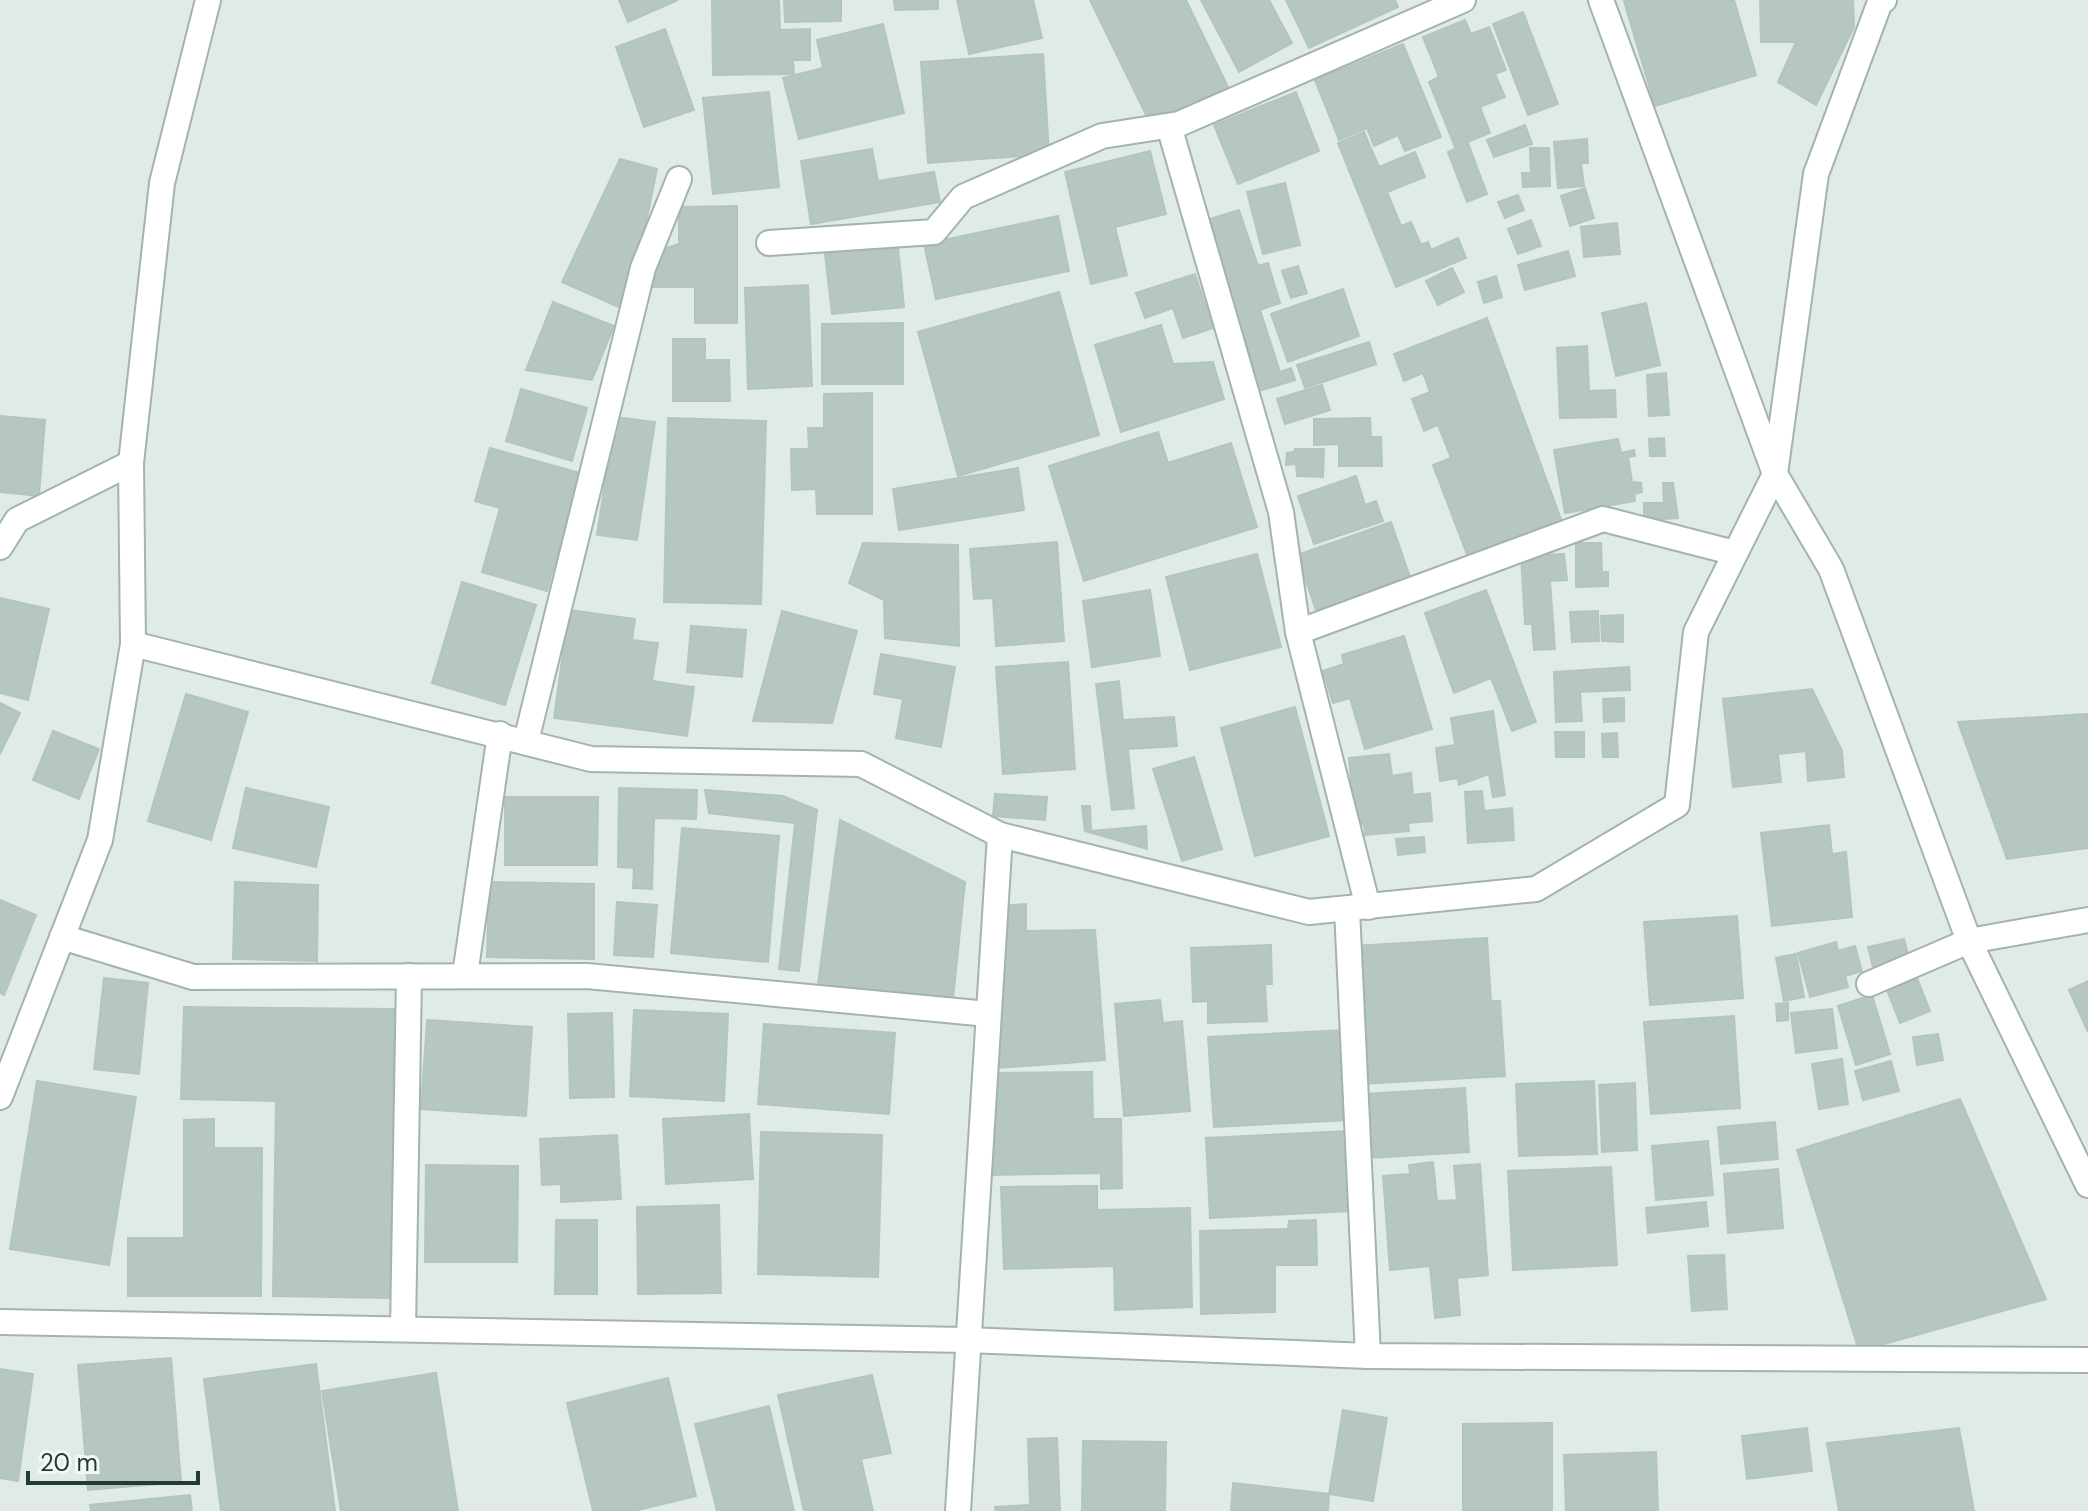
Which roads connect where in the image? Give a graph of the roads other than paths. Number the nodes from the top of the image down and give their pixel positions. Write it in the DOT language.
graph roads {
  1 [pos="208,0"];
  2 [pos="1463,0"];
  3 [pos="1601,0"];
  4 [pos="1884,0"];
  5 [pos="1169,126"];
  6 [pos="679,179"];
  7 [pos="769,243"];
  8 [pos="131,463"];
  9 [pos="1775,474"];
  10 [pos="0,547"];
  11 [pos="1735,553"];
  12 [pos="1298,632"];
  13 [pos="133,644"];
  14 [pos="500,734"];
  15 [pos="526,741"];
  16 [pos="1000,835"];
  17 [pos="1357,908"];
  18 [pos="2088,920"];
  19 [pos="62,937"];
  20 [pos="1969,941"];
  21 [pos="465,975"];
  22 [pos="409,976"];
  23 [pos="1869,984"];
  24 [pos="988,1014"];
  25 [pos="6,1064"];
  26 [pos="0,1097"];
  27 [pos="2088,1185"];
  28 [pos="0,1322"];
  29 [pos="403,1329"];
  30 [pos="966,1340"];
  31 [pos="1368,1356"];
  32 [pos="2088,1360"];
  33 [pos="958,1511"];
  1 -- 8 [label="street"];
  2 -- 5 [label="street"];
  3 -- 9 [label="street"];
  4 -- 9 [label="street"];
  5 -- 7 [label="street"];
  5 -- 12 [label="street"];
  6 -- 15 [label="street"];
  8 -- 10 [label="street"];
  8 -- 13 [label="street"];
  9 -- 11 [label="street"];
  9 -- 20 [label="street"];
  11 -- 12 [label="street"];
  11 -- 17 [label="street"];
  12 -- 17 [label="street"];
  13 -- 14 [label="street"];
  13 -- 19 [label="street"];
  14 -- 15 [label="street"];
  14 -- 21 [label="street"];
  15 -- 16 [label="street"];
  16 -- 17 [label="street"];
  16 -- 24 [label="street"];
  17 -- 31 [label="street"];
  18 -- 20 [label="street"];
  19 -- 22 [label="street"];
  19 -- 25 [label="street"];
  20 -- 23 [label="street"];
  20 -- 27 [label="street"];
  21 -- 22 [label="street"];
  21 -- 24 [label="street"];
  22 -- 29 [label="street"];
  24 -- 30 [label="street"];
  25 -- 26 [label="street"];
  28 -- 29 [label="street"];
  29 -- 30 [label="street"];
  30 -- 31 [label="street"];
  30 -- 33 [label="street"];
  31 -- 32 [label="street"];
}
